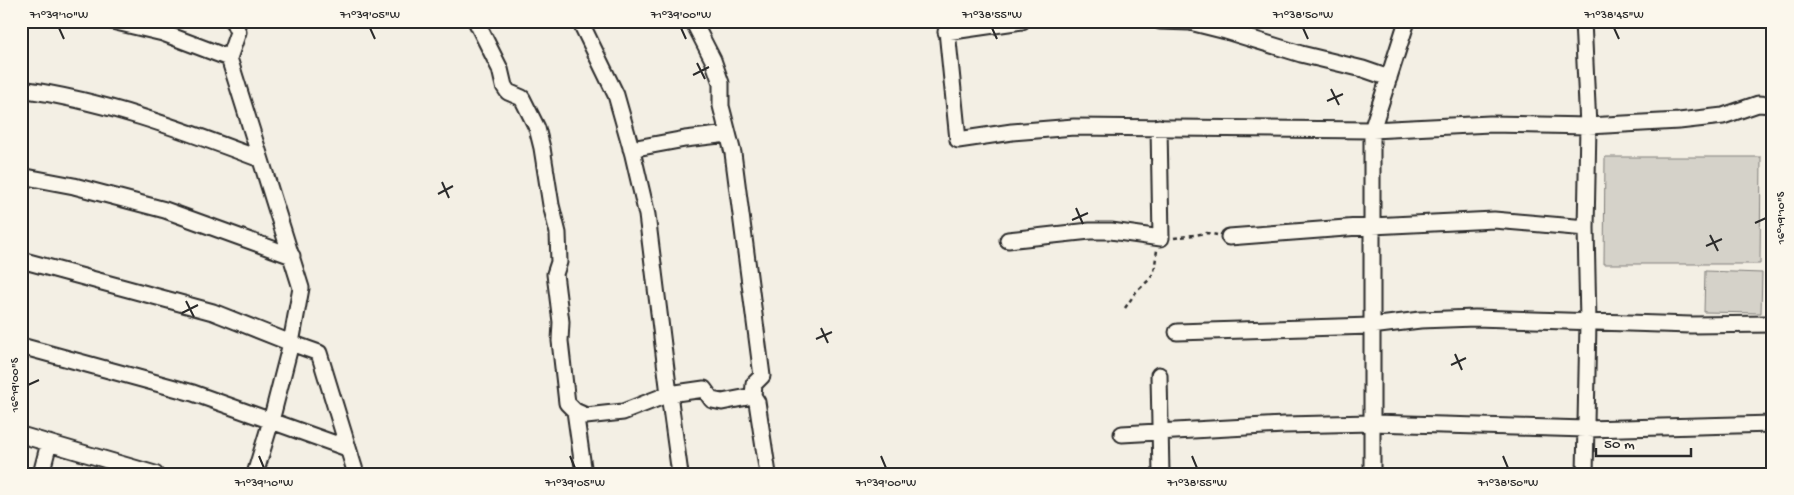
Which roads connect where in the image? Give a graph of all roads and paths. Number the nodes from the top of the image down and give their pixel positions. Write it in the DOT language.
graph roads {
  1 [pos="112,21"];
  2 [pos="234,21"];
  3 [pos="476,21"];
  4 [pos="580,21"];
  5 [pos="693,21"];
  6 [pos="1022,21"];
  7 [pos="1160,21"];
  8 [pos="1407,21"];
  9 [pos="1583,21"];
  10 [pos="1190,22"];
  11 [pos="946,26"];
  12 [pos="229,58"];
  13 [pos="1389,78"];
  14 [pos="21,89"];
  15 [pos="1773,105"];
  16 [pos="1588,126"];
  17 [pos="1159,127"];
  18 [pos="1372,130"];
  19 [pos="728,134"];
  20 [pos="631,149"];
  21 [pos="260,159"];
  22 [pos="21,176"];
  23 [pos="1372,226"];
  24 [pos="1586,228"];
  25 [pos="1229,237"];
  26 [pos="1160,238"];
  27 [pos="1008,240"];
  28 [pos="292,256"];
  29 [pos="21,260"];
  30 [pos="1125,308"];
  31 [pos="1588,322"];
  32 [pos="1773,324"];
  33 [pos="1371,326"];
  34 [pos="1177,332"];
  35 [pos="290,343"];
  36 [pos="21,346"];
  37 [pos="1159,374"];
  38 [pos="669,394"];
  39 [pos="753,396"];
  40 [pos="575,410"];
  41 [pos="272,421"];
  42 [pos="1372,423"];
  43 [pos="1773,424"];
  44 [pos="1586,430"];
  45 [pos="1161,432"];
  46 [pos="1122,434"];
  47 [pos="21,435"];
  48 [pos="49,443"];
  49 [pos="347,448"];
  50 [pos="42,474"];
  51 [pos="154,474"];
  52 [pos="255,474"];
  53 [pos="356,474"];
  54 [pos="584,474"];
  55 [pos="680,474"];
  56 [pos="768,474"];
  57 [pos="1162,474"];
  58 [pos="1372,474"];
  59 [pos="1586,474"];
  1 -- 12 [label="street"];
  2 -- 12 [label="street"];
  3 -- 40 [label="street"];
  4 -- 20 [label="street"];
  5 -- 19 [label="street"];
  6 -- 11 [label="street"];
  7 -- 10 [label="street"];
  8 -- 13 [label="street"];
  9 -- 16 [label="street"];
  10 -- 13 [label="street"];
  11 -- 17 [label="street"];
  12 -- 21 [label="street"];
  13 -- 18 [label="street"];
  14 -- 21 [label="street"];
  15 -- 16 [label="street"];
  16 -- 18 [label="street"];
  16 -- 24 [label="street"];
  17 -- 18 [label="street"];
  17 -- 26 [label="street"];
  18 -- 23 [label="street"];
  19 -- 20 [label="street"];
  19 -- 39 [label="street"];
  20 -- 38 [label="street"];
  21 -- 28 [label="street"];
  22 -- 28 [label="street"];
  23 -- 24 [label="street"];
  23 -- 25 [label="street"];
  23 -- 33 [label="street"];
  24 -- 31 [label="street"];
  25 -- 26 [label="path"];
  26 -- 27 [label="street"];
  26 -- 30 [label="path"];
  28 -- 35 [label="street"];
  29 -- 35 [label="street"];
  31 -- 32 [label="street"];
  31 -- 33 [label="street"];
  31 -- 44 [label="street"];
  33 -- 34 [label="street"];
  33 -- 42 [label="street"];
  35 -- 41 [label="street"];
  35 -- 49 [label="street"];
  36 -- 41 [label="street"];
  37 -- 45 [label="street"];
  38 -- 39 [label="street"];
  38 -- 40 [label="street"];
  38 -- 55 [label="street"];
  39 -- 56 [label="street"];
  40 -- 54 [label="street"];
  41 -- 49 [label="street"];
  41 -- 52 [label="street"];
  42 -- 44 [label="street"];
  42 -- 45 [label="street"];
  42 -- 58 [label="street"];
  43 -- 44 [label="street"];
  44 -- 59 [label="street"];
  45 -- 46 [label="street"];
  45 -- 57 [label="street"];
  47 -- 48 [label="street"];
  48 -- 50 [label="street"];
  48 -- 51 [label="street"];
  49 -- 53 [label="street"];
}
